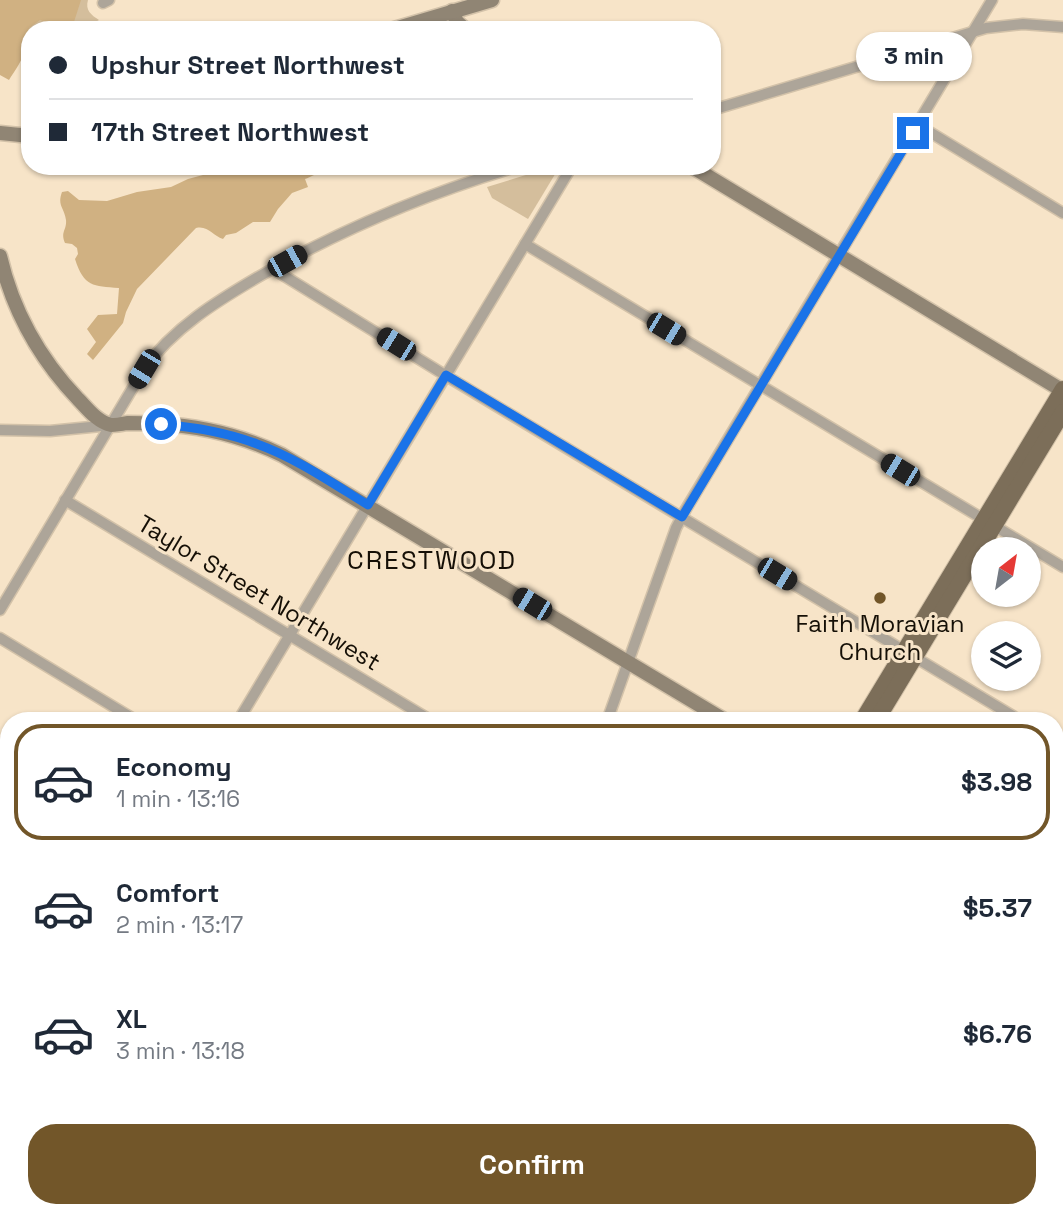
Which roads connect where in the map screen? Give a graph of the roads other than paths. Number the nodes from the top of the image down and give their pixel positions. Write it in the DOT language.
graph roads {
  1 [pos="492,0"];
  2 [pos="992,0"];
  3 [pos="452,11"];
  4 [pos="420,21"];
  5 [pos="457,21"];
  6 [pos="1063,27"];
  7 [pos="973,33"];
  8 [pos="721,107"];
  9 [pos="918,125"];
  10 [pos="21,136"];
  11 [pos="0,137"];
  12 [pos="492,175"];
  13 [pos="567,175"];
  14 [pos="706,175"];
  15 [pos="1063,213"];
  16 [pos="525,244"];
  17 [pos="0,256"];
  18 [pos="839,256"];
  19 [pos="273,269"];
  20 [pos="446,375"];
  21 [pos="760,386"];
  22 [pos="1063,390"];
  23 [pos="1063,412"];
  24 [pos="111,425"];
  25 [pos="0,430"];
  26 [pos="65,500"];
  27 [pos="368,505"];
  28 [pos="682,517"];
  29 [pos="989,523"];
  30 [pos="1063,568"];
  31 [pos="0,610"];
  32 [pos="289,635"];
  33 [pos="0,638"];
  34 [pos="910,655"];
  35 [pos="628,662"];
  36 [pos="122,712"];
  37 [pos="243,712"];
  38 [pos="417,712"];
  39 [pos="610,712"];
  40 [pos="711,712"];
  41 [pos="869,712"];
  42 [pos="881,712"];
  43 [pos="1006,712"];
  1 -- 3 [label="street"];
  2 -- 7 [label="street"];
  3 -- 4 [label="street"];
  3 -- 5 [label="street"];
  6 -- 7 [label="street"];
  7 -- 8 [label="street"];
  7 -- 9 [label="street"];
  9 -- 15 [label="street"];
  9 -- 18 [label="street"];
  10 -- 11 [label="street"];
  12 -- 19 [label="street"];
  13 -- 16 [label="street"];
  14 -- 18 [label="street"];
  16 -- 20 [label="street"];
  16 -- 21 [label="street"];
  17 -- 24 [label="street"];
  18 -- 21 [label="street"];
  18 -- 22 [label="street"];
  19 -- 20 [label="street"];
  19 -- 24 [label="street"];
  20 -- 27 [label="street"];
  20 -- 28 [label="street"];
  21 -- 28 [label="street"];
  21 -- 29 [label="street"];
  22 -- 29 [label="main road"];
  23 -- 29 [label="main road"];
  24 -- 25 [label="street"];
  24 -- 26 [label="street"];
  24 -- 27 [label="street"];
  26 -- 31 [label="street"];
  26 -- 32 [label="street, Taylor Street Northwest"];
  27 -- 32 [label="street"];
  27 -- 35 [label="street"];
  28 -- 34 [label="street"];
  28 -- 35 [label="street"];
  29 -- 30 [label="street"];
  29 -- 34 [label="main road"];
  32 -- 37 [label="street"];
  32 -- 38 [label="street, Taylor Street Northwest"];
  33 -- 36 [label="street"];
  34 -- 41 [label="main road"];
  34 -- 42 [label="main road"];
  34 -- 43 [label="street"];
  35 -- 39 [label="street"];
  35 -- 40 [label="street"];
}
